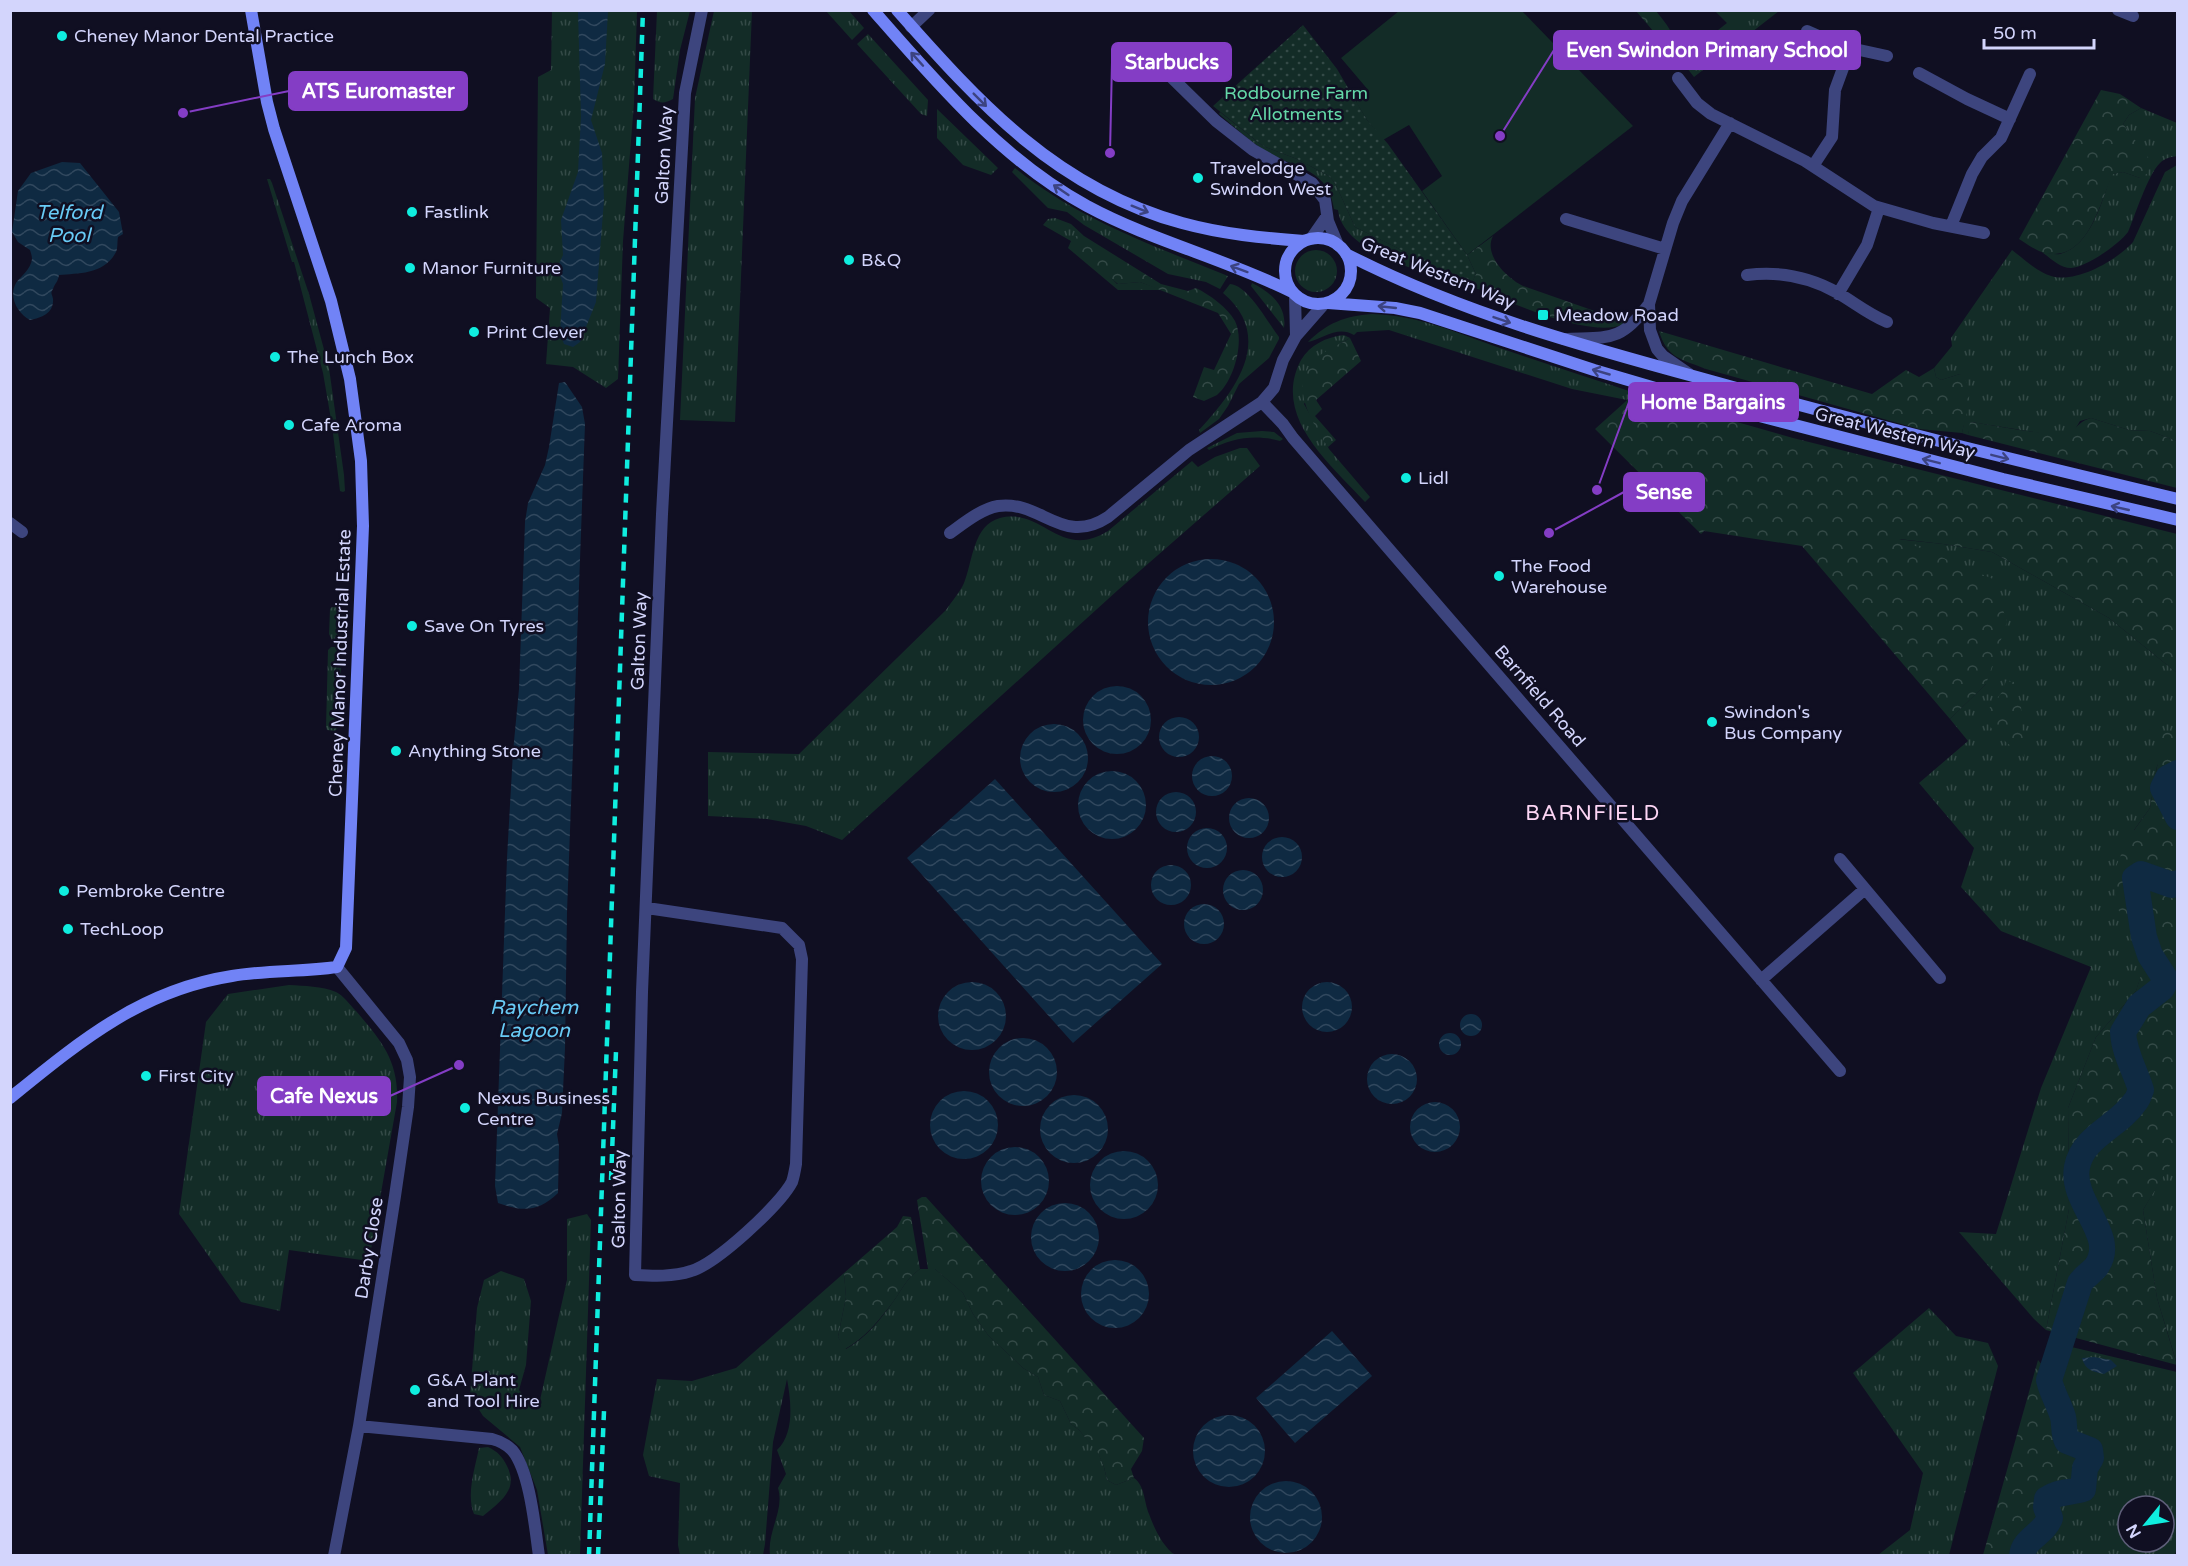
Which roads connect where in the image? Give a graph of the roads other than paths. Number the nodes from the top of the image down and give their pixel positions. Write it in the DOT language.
graph roads {
  1 [pos="251,10"];
  2 [pos="702,10"];
  3 [pos="873,10"];
  4 [pos="897,10"];
  5 [pos="929,10"];
  6 [pos="2118,10"];
  7 [pos="2133,16"];
  8 [pos="911,27"];
  9 [pos="1807,31"];
  10 [pos="1850,49"];
  11 [pos="1887,56"];
  12 [pos="1919,73"];
  13 [pos="2030,74"];
  14 [pos="1169,75"];
  15 [pos="1678,78"];
  16 [pos="2010,119"];
  17 [pos="1730,123"];
  18 [pos="1813,166"];
  19 [pos="1879,208"];
  20 [pos="1327,216"];
  21 [pos="1566,219"];
  22 [pos="1951,226"];
  23 [pos="1984,233"];
  24 [pos="1308,240"];
  25 [pos="1665,249"];
  26 [pos="1342,250"];
  27 [pos="1747,275"];
  28 [pos="1294,294"];
  29 [pos="1838,294"];
  30 [pos="1326,304"];
  31 [pos="1649,304"];
  32 [pos="1887,321"];
  33 [pos="1296,336"];
  34 [pos="1558,339"];
  35 [pos="1692,376"];
  36 [pos="1262,402"];
  37 [pos="2178,499"];
  38 [pos="2178,520"];
  39 [pos="10,523"];
  40 [pos="22,532"];
  41 [pos="950,533"];
  42 [pos="1840,859"];
  43 [pos="1865,889"];
  44 [pos="647,908"];
  45 [pos="337,967"];
  46 [pos="1940,978"];
  47 [pos="1761,980"];
  48 [pos="1840,1071"];
  49 [pos="10,1098"];
  50 [pos="359,1425"];
  51 [pos="334,1556"];
  52 [pos="539,1556"];
  1 -- 45 [label="main road, Cheney Manor Industrial Estate"];
  2 -- 44 [label="street, Galton Way"];
  28 -- 3 [label="main road, one-way"];
  4 -- 8 [label="main road"];
  5 -- 8 [label="street"];
  6 -- 7 [label="street"];
  8 -- 24 [label="main road, one-way"];
  9 -- 10 [label="street"];
  10 -- 11 [label="street"];
  10 -- 18 [label="street"];
  12 -- 16 [label="street"];
  13 -- 16 [label="street"];
  14 -- 20 [label="street"];
  15 -- 17 [label="street"];
  16 -- 22 [label="street"];
  17 -- 18 [label="street"];
  17 -- 25 [label="street"];
  18 -- 19 [label="street"];
  19 -- 22 [label="street"];
  19 -- 29 [label="street"];
  20 -- 24 [label="street"];
  20 -- 26 [label="street"];
  21 -- 25 [label="street"];
  22 -- 23 [label="street"];
  24 -- 26 [label="main road"];
  24 -- 28 [label="main road"];
  25 -- 31 [label="street"];
  26 -- 30 [label="main road"];
  26 -- 34 [label="main road, Great Western Way, one-way"];
  27 -- 29 [label="street"];
  28 -- 30 [label="main road"];
  28 -- 33 [label="street"];
  29 -- 32 [label="street"];
  30 -- 33 [label="street"];
  38 -- 30 [label="main road, Great Western Way, one-way"];
  31 -- 34 [label="street"];
  31 -- 35 [label="street"];
  33 -- 36 [label="street"];
  34 -- 35 [label="main road, Great Western Way"];
  35 -- 37 [label="main road, Great Western Way, one-way"];
  36 -- 41 [label="street"];
  36 -- 47 [label="street, Barnfield Road"];
  39 -- 40 [label="street"];
  42 -- 43 [label="street"];
  43 -- 46 [label="street"];
  43 -- 47 [label="street"];
  44 -- 44 [label="street, Galton Way"];
  45 -- 49 [label="main road"];
  45 -- 50 [label="street, Darby Close"];
  47 -- 48 [label="street, Barnfield Road"];
  50 -- 51 [label="street, Darby Close"];
  50 -- 52 [label="street"];
}
